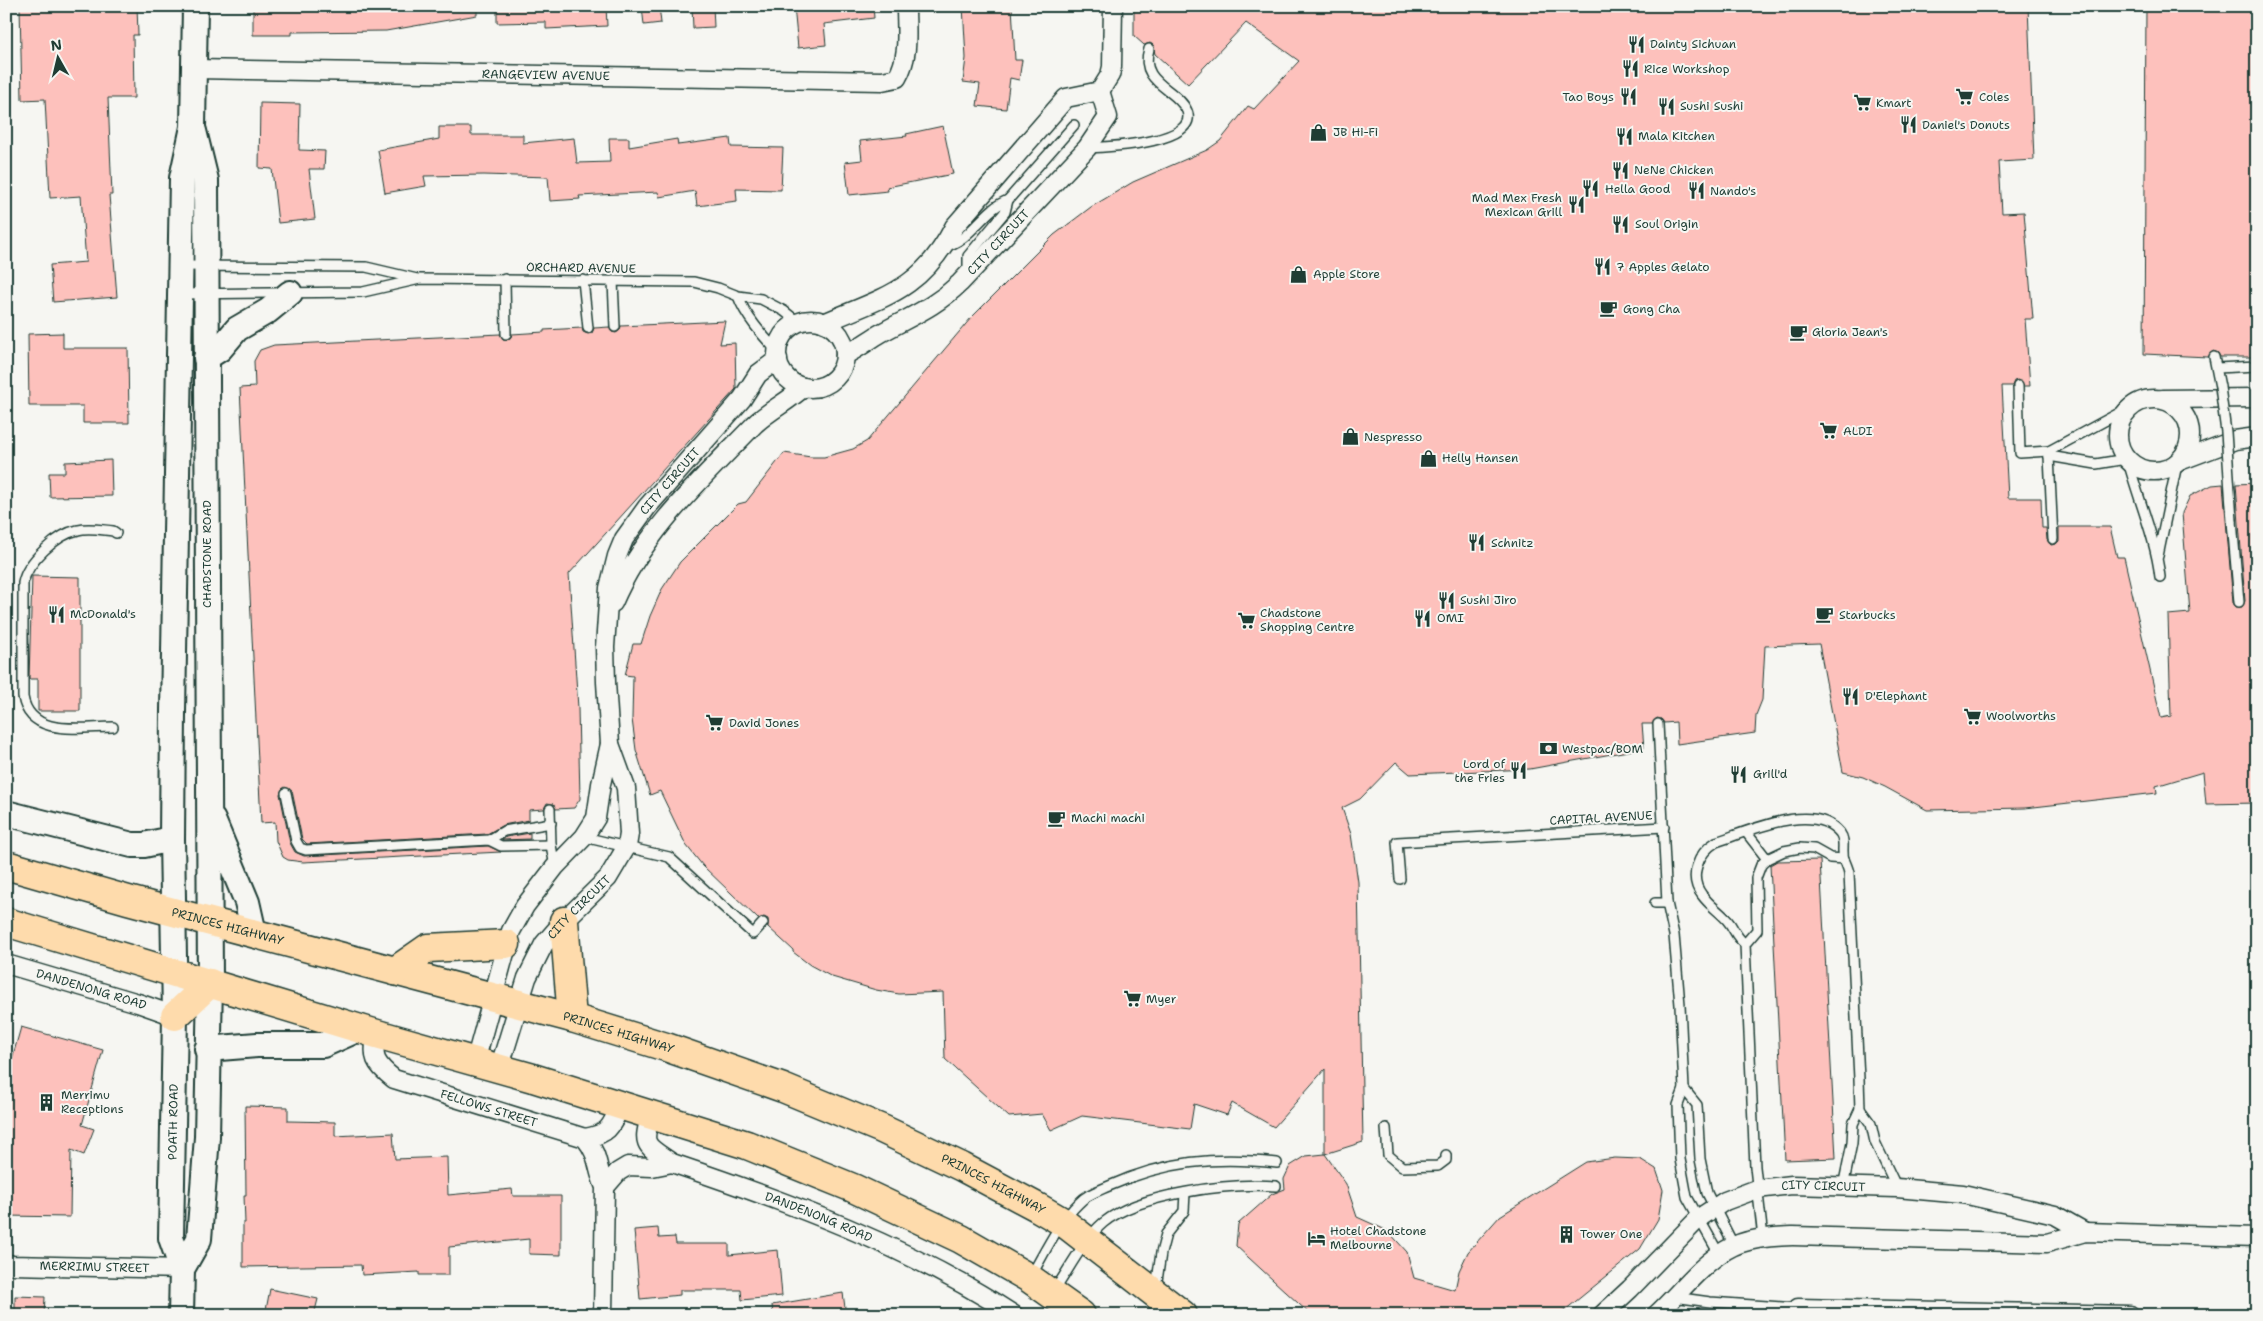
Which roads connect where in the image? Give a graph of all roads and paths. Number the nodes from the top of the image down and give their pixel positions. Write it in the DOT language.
graph roads {
  1 [pos="195,6"];
  2 [pos="906,6"];
  3 [pos="1113,6"];
  4 [pos="1149,49"];
  5 [pos="195,69"];
  6 [pos="1100,90"];
  7 [pos="1074,125"];
  8 [pos="193,127"];
  9 [pos="1087,148"];
  10 [pos="1008,200"];
  11 [pos="944,248"];
  12 [pos="181,266"];
  13 [pos="206,266"];
  14 [pos="968,273"];
  15 [pos="420,279"];
  16 [pos="505,280"];
  17 [pos="583,280"];
  18 [pos="613,281"];
  19 [pos="181,294"];
  20 [pos="206,294"];
  21 [pos="290,294"];
  22 [pos="738,296"];
  23 [pos="799,323"];
  24 [pos="824,323"];
  25 [pos="615,327"];
  26 [pos="588,328"];
  27 [pos="506,334"];
  28 [pos="778,355"];
  29 [pos="845,355"];
  30 [pos="2214,357"];
  31 [pos="206,358"];
  32 [pos="2257,366"];
  33 [pos="2217,368"];
  34 [pos="2018,386"];
  35 [pos="804,387"];
  36 [pos="2257,398"];
  37 [pos="2159,399"];
  38 [pos="2134,405"];
  39 [pos="2257,437"];
  40 [pos="2049,454"];
  41 [pos="2127,460"];
  42 [pos="2179,462"];
  43 [pos="116,533"];
  44 [pos="2054,539"];
  45 [pos="2158,556"];
  46 [pos="2160,577"];
  47 [pos="2238,602"];
  48 [pos="606,628"];
  49 [pos="1658,724"];
  50 [pos="113,727"];
  51 [pos="610,744"];
  52 [pos="286,793"];
  53 [pos="550,809"];
  54 [pos="209,811"];
  55 [pos="6,813"];
  56 [pos="551,823"];
  57 [pos="1664,827"];
  58 [pos="1746,832"];
  59 [pos="584,836"];
  60 [pos="172,839"];
  61 [pos="489,840"];
  62 [pos="552,845"];
  63 [pos="627,846"];
  64 [pos="1767,859"];
  65 [pos="1844,859"];
  66 [pos="6,865"];
  67 [pos="555,867"];
  68 [pos="1400,879"];
  69 [pos="1655,903"];
  70 [pos="1667,903"];
  71 [pos="173,912"];
  72 [pos="209,920"];
  73 [pos="564,921"];
  74 [pos="6,922"];
  75 [pos="763,923"];
  76 [pos="254,933"];
  77 [pos="506,944"];
  78 [pos="1745,944"];
  79 [pos="6,964"];
  80 [pos="396,971"];
  81 [pos="174,972"];
  82 [pos="210,983"];
  83 [pos="492,997"];
  84 [pos="519,1003"];
  85 [pos="175,1016"];
  86 [pos="572,1018"];
  87 [pos="369,1031"];
  88 [pos="207,1048"];
  89 [pos="487,1065"];
  90 [pos="1684,1089"];
  91 [pos="620,1106"];
  92 [pos="1860,1109"];
  93 [pos="651,1116"];
  94 [pos="1386,1128"];
  95 [pos="585,1138"];
  96 [pos="1446,1155"];
  97 [pos="672,1163"];
  98 [pos="1276,1163"];
  99 [pos="1276,1186"];
  100 [pos="605,1187"];
  101 [pos="1843,1187"];
  102 [pos="1897,1188"];
  103 [pos="1757,1189"];
  104 [pos="1185,1193"];
  105 [pos="1714,1208"];
  106 [pos="1699,1218"];
  107 [pos="1063,1222"];
  108 [pos="2085,1232"];
  109 [pos="1763,1238"];
  110 [pos="2257,1238"];
  111 [pos="1088,1242"];
  112 [pos="1727,1250"];
  113 [pos="6,1263"];
  114 [pos="182,1269"];
  115 [pos="1029,1278"];
  116 [pos="1053,1294"];
  117 [pos="1156,1294"];
  118 [pos="1674,1297"];
  119 [pos="1797,1311"];
  120 [pos="181,1315"];
  121 [pos="603,1315"];
  122 [pos="1014,1315"];
  123 [pos="1082,1315"];
  124 [pos="1183,1315"];
  125 [pos="1602,1315"];
  126 [pos="1656,1315"];
  127 [pos="2130,1315"];
  1 -- 5 [label="street, CHADSTONE ROAD"];
  2 -- 5 [label="street, RANGEVIEW AVENUE"];
  3 -- 6 [label="street"];
  4 -- 9 [label="lane"];
  5 -- 8 [label="street, CHADSTONE ROAD"];
  6 -- 9 [label="street, CITY CIRCUIT"];
  6 -- 11 [label="street"];
  7 -- 10 [label="lane"];
  8 -- 12 [label="street, CHADSTONE ROAD"];
  8 -- 13 [label="street, CHADSTONE ROAD"];
  9 -- 14 [label="street, CITY CIRCUIT"];
  10 -- 11 [label="lane"];
  10 -- 14 [label="lane"];
  11 -- 24 [label="street"];
  12 -- 13 [label="lane, ORCHARD AVENUE"];
  12 -- 19 [label="street, CHADSTONE ROAD"];
  13 -- 15 [label="lane, ORCHARD AVENUE"];
  13 -- 20 [label="street, CHADSTONE ROAD"];
  14 -- 29 [label="street, CITY CIRCUIT"];
  15 -- 16 [label="lane, ORCHARD AVENUE"];
  15 -- 21 [label="lane, ORCHARD AVENUE"];
  16 -- 17 [label="lane, ORCHARD AVENUE"];
  16 -- 27 [label="lane"];
  17 -- 18 [label="lane, ORCHARD AVENUE"];
  17 -- 26 [label="lane"];
  18 -- 22 [label="lane, ORCHARD AVENUE"];
  18 -- 25 [label="lane"];
  19 -- 20 [label="lane, ORCHARD AVENUE"];
  19 -- 60 [label="street, CHADSTONE ROAD"];
  20 -- 21 [label="lane, ORCHARD AVENUE"];
  20 -- 31 [label="street, CHADSTONE ROAD"];
  21 -- 31 [label="street"];
  22 -- 23 [label="lane, ORCHARD AVENUE"];
  22 -- 28 [label="lane"];
  23 -- 24 [label="street"];
  23 -- 28 [label="street"];
  24 -- 29 [label="street"];
  28 -- 35 [label="street"];
  28 -- 48 [label="street, CITY CIRCUIT"];
  29 -- 35 [label="street"];
  30 -- 33 [label="lane"];
  31 -- 54 [label="street, CHADSTONE ROAD"];
  32 -- 33 [label="lane"];
  33 -- 47 [label="lane, bridge"];
  34 -- 40 [label="lane"];
  35 -- 48 [label="street, CITY CIRCUIT"];
  36 -- 37 [label="street"];
  37 -- 38 [label="street"];
  37 -- 42 [label="street"];
  38 -- 40 [label="lane"];
  38 -- 41 [label="street"];
  39 -- 42 [label="street"];
  40 -- 41 [label="lane"];
  40 -- 44 [label="lane"];
  41 -- 42 [label="street"];
  41 -- 45 [label="lane"];
  42 -- 45 [label="lane"];
  43 -- 50 [label="lane"];
  45 -- 46 [label="lane"];
  48 -- 51 [label="street, CITY CIRCUIT"];
  49 -- 57 [label="lane"];
  51 -- 59 [label="street, CITY CIRCUIT"];
  51 -- 63 [label="street, CITY CIRCUIT"];
  52 -- 61 [label="lane"];
  53 -- 56 [label="lane"];
  54 -- 72 [label="street, CHADSTONE ROAD"];
  54 -- 76 [label="street"];
  55 -- 60 [label="street"];
  56 -- 61 [label="lane"];
  56 -- 62 [label="lane"];
  57 -- 68 [label="lane, CAPITAL AVENUE"];
  57 -- 70 [label="lane, CAPITAL AVENUE"];
  58 -- 64 [label="lane"];
  58 -- 65 [label="lane"];
  58 -- 78 [label="lane"];
  59 -- 63 [label="lane"];
  59 -- 67 [label="street, CITY CIRCUIT"];
  60 -- 71 [label="street, CHADSTONE ROAD"];
  61 -- 62 [label="lane"];
  62 -- 67 [label="lane"];
  63 -- 73 [label="street, CITY CIRCUIT"];
  63 -- 75 [label="lane"];
  64 -- 65 [label="lane"];
  64 -- 78 [label="lane"];
  65 -- 92 [label="lane"];
  66 -- 71 [label="highway, PRINCES HIGHWAY"];
  67 -- 77 [label="street, CITY CIRCUIT"];
  69 -- 70 [label="lane"];
  70 -- 90 [label="lane, CAPITAL AVENUE"];
  71 -- 72 [label="highway, PRINCES HIGHWAY"];
  71 -- 81 [label="street, CHADSTONE ROAD"];
  72 -- 76 [label="highway, PRINCES HIGHWAY"];
  72 -- 82 [label="street, CHADSTONE ROAD"];
  73 -- 84 [label="street, CITY CIRCUIT"];
  73 -- 86 [label="highway"];
  74 -- 81 [label="highway"];
  76 -- 80 [label="highway, PRINCES HIGHWAY"];
  77 -- 80 [label="highway"];
  77 -- 83 [label="street, CITY CIRCUIT"];
  78 -- 103 [label="lane"];
  79 -- 85 [label="street, DANDENONG ROAD"];
  80 -- 83 [label="highway, PRINCES HIGHWAY"];
  81 -- 82 [label="highway"];
  81 -- 85 [label="street, POATH ROAD"];
  82 -- 85 [label="highway"];
  82 -- 87 [label="highway"];
  82 -- 88 [label="street, POATH ROAD"];
  83 -- 84 [label="highway, PRINCES HIGHWAY"];
  83 -- 89 [label="street, CITY CIRCUIT"];
  84 -- 86 [label="highway, PRINCES HIGHWAY"];
  84 -- 89 [label="street, CITY CIRCUIT"];
  85 -- 114 [label="street, POATH ROAD"];
  86 -- 107 [label="highway, PRINCES HIGHWAY"];
  87 -- 88 [label="street"];
  87 -- 89 [label="highway"];
  87 -- 95 [label="street, FELLOWS STREET"];
  88 -- 114 [label="street, POATH ROAD"];
  89 -- 91 [label="highway"];
  90 -- 105 [label="lane"];
  90 -- 106 [label="lane, CAPITAL AVENUE"];
  91 -- 93 [label="highway"];
  91 -- 95 [label="street"];
  92 -- 101 [label="lane"];
  92 -- 102 [label="lane"];
  93 -- 97 [label="street, DANDENONG ROAD"];
  93 -- 115 [label="highway"];
  94 -- 96 [label="lane"];
  95 -- 100 [label="street"];
  97 -- 100 [label="street"];
  97 -- 122 [label="street, DANDENONG ROAD"];
  98 -- 107 [label="lane"];
  99 -- 104 [label="lane"];
  100 -- 121 [label="street"];
  101 -- 102 [label="street, CITY CIRCUIT"];
  101 -- 103 [label="street, CITY CIRCUIT"];
  102 -- 108 [label="street, CITY CIRCUIT"];
  103 -- 105 [label="street, CITY CIRCUIT"];
  103 -- 109 [label="lane"];
  104 -- 111 [label="lane"];
  104 -- 117 [label="lane"];
  105 -- 106 [label="street, CITY CIRCUIT"];
  105 -- 112 [label="lane"];
  106 -- 112 [label="lane, CAPITAL AVENUE"];
  106 -- 125 [label="street, CITY CIRCUIT"];
  107 -- 111 [label="highway, PRINCES HIGHWAY"];
  107 -- 115 [label="lane"];
  108 -- 109 [label="street, CITY CIRCUIT"];
  108 -- 110 [label="street, CITY CIRCUIT"];
  109 -- 112 [label="street, CITY CIRCUIT"];
  111 -- 116 [label="lane"];
  111 -- 117 [label="highway, PRINCES HIGHWAY"];
  112 -- 118 [label="street, CITY CIRCUIT"];
  113 -- 114 [label="street, MERRIMU STREET"];
  114 -- 120 [label="street, POATH ROAD"];
  115 -- 116 [label="highway"];
  116 -- 123 [label="highway"];
  117 -- 124 [label="highway, PRINCES HIGHWAY"];
  118 -- 119 [label="lane"];
  118 -- 126 [label="street, CITY CIRCUIT"];
  119 -- 127 [label="street"];
}
